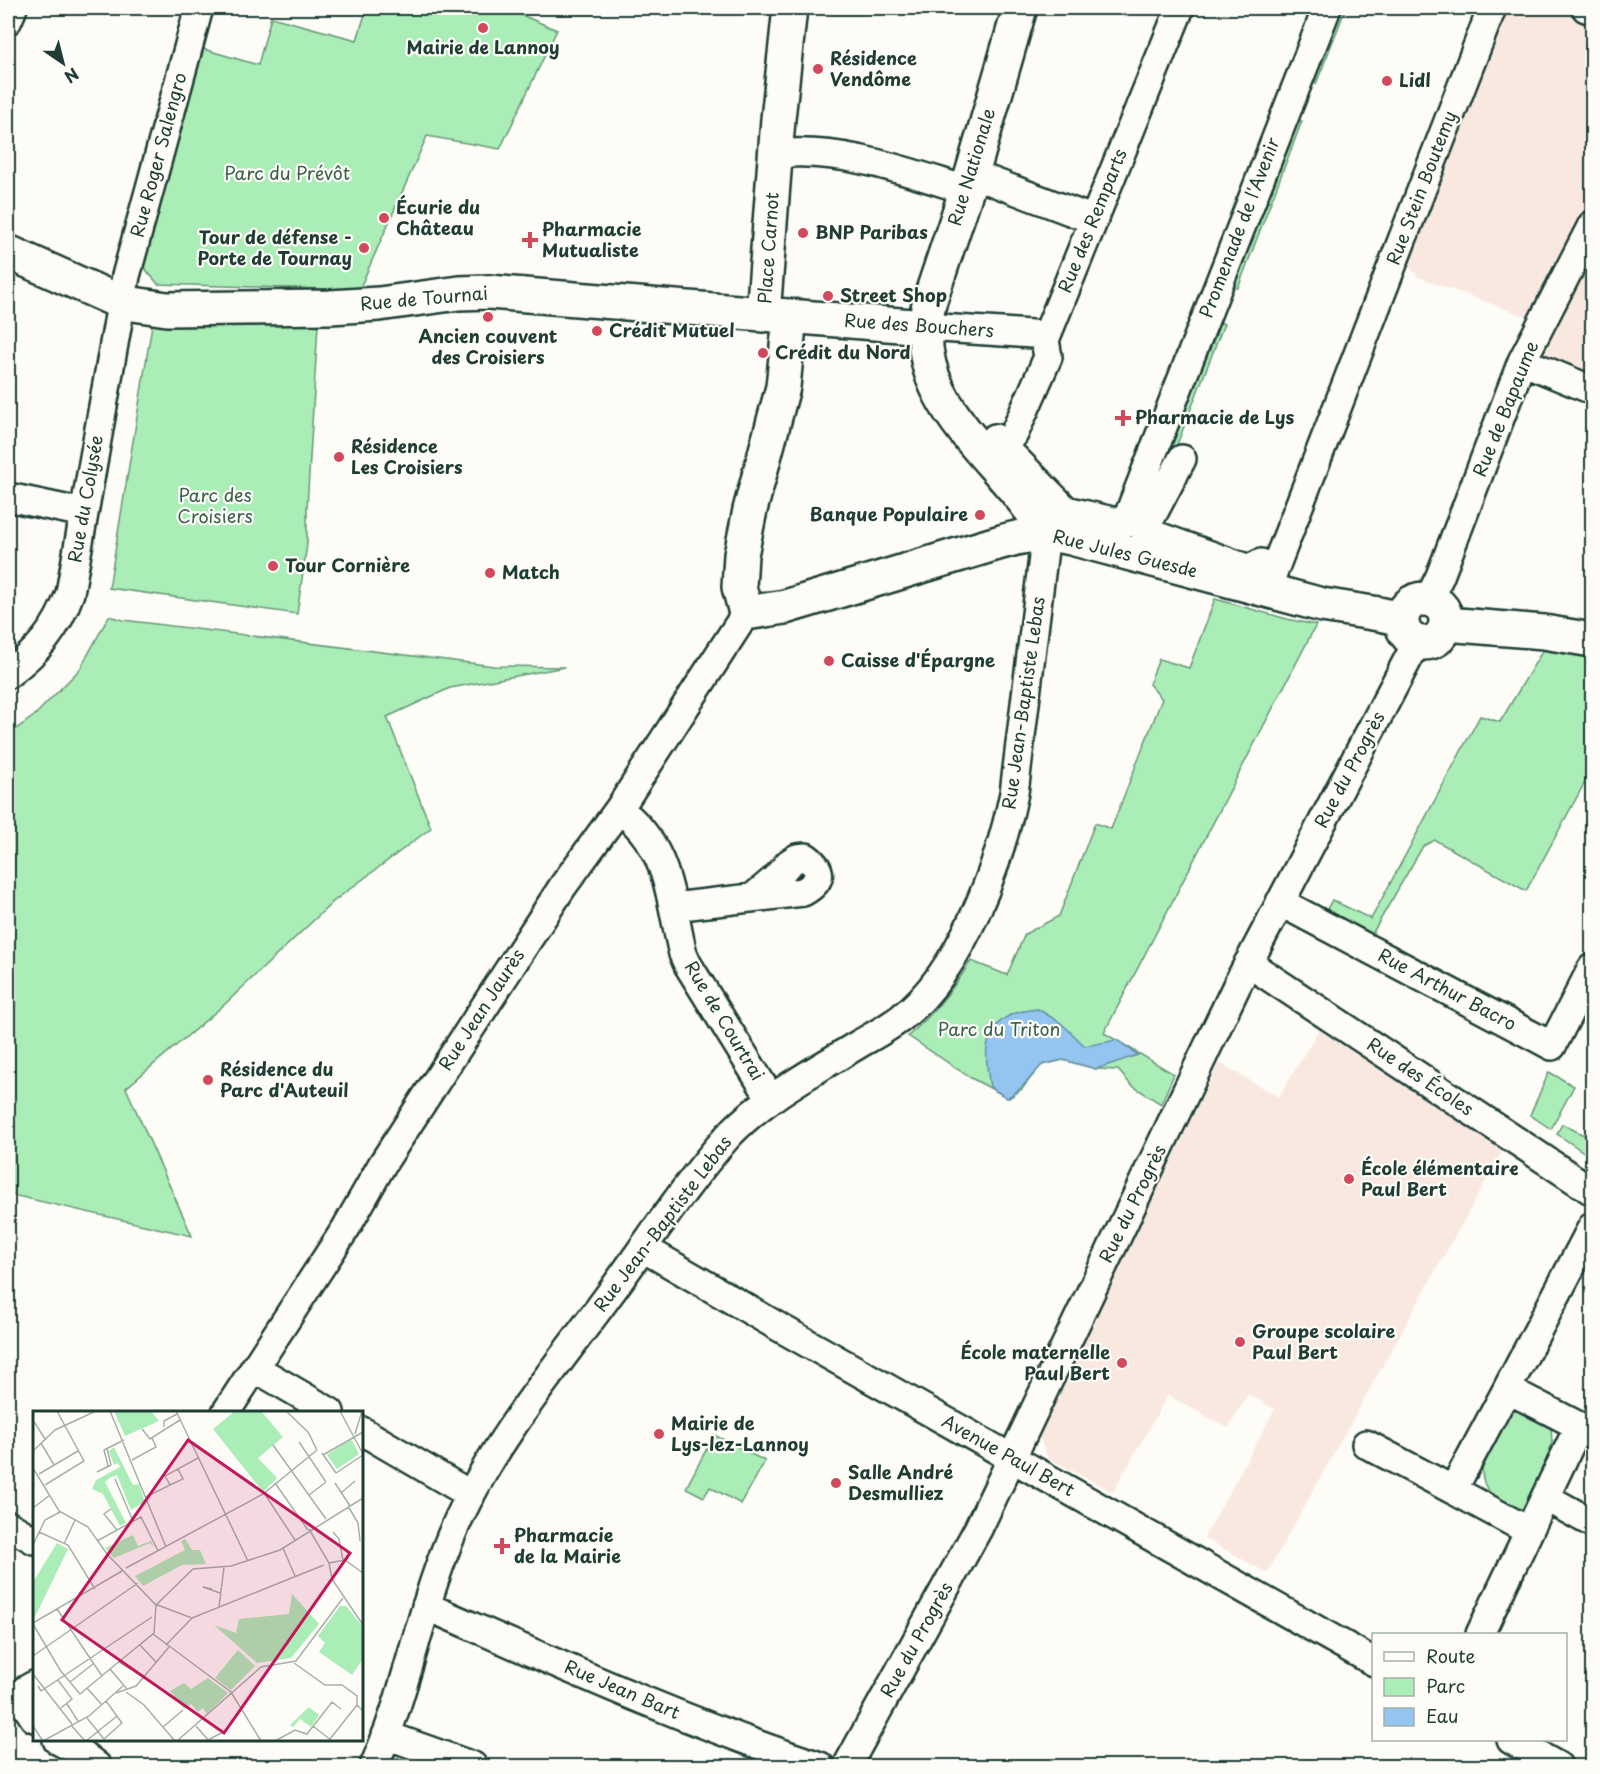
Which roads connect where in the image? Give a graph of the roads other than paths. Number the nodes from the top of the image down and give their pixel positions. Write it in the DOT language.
graph roads {
  1 [pos="13,8"];
  2 [pos="199,8"];
  3 [pos="790,8"];
  4 [pos="1020,8"];
  5 [pos="1180,8"];
  6 [pos="1327,8"];
  7 [pos="1492,8"];
  8 [pos="1586,8"];
  9 [pos="1593,10"];
  10 [pos="8,20"];
  11 [pos="776,154"];
  12 [pos="969,182"];
  13 [pos="1094,220"];
  14 [pos="1593,225"];
  15 [pos="8,252"];
  16 [pos="120,302"];
  17 [pos="777,316"];
  18 [pos="925,327"];
  19 [pos="1047,335"];
  20 [pos="1522,361"];
  21 [pos="1593,390"];
  22 [pos="1182,459"];
  23 [pos="8,497"];
  24 [pos="84,513"];
  25 [pos="1134,527"];
  26 [pos="1046,533"];
  27 [pos="1270,580"];
  28 [pos="1438,611"];
  29 [pos="746,613"];
  30 [pos="1410,630"];
  31 [pos="1593,639"];
  32 [pos="8,674"];
  33 [pos="619,809"];
  34 [pos="752,898"];
  35 [pos="1280,902"];
  36 [pos="673,907"];
  37 [pos="1248,963"];
  38 [pos="1590,981"];
  39 [pos="771,1099"];
  40 [pos="1593,1191"];
  41 [pos="1593,1227"];
  42 [pos="643,1248"];
  43 [pos="255,1368"];
  44 [pos="1507,1389"];
  45 [pos="227,1411"];
  46 [pos="327,1411"];
  47 [pos="1586,1429"];
  48 [pos="363,1432"];
  49 [pos="1366,1444"];
  50 [pos="1011,1457"];
  51 [pos="1453,1490"];
  52 [pos="471,1495"];
  53 [pos="1545,1497"];
  54 [pos="1593,1523"];
  55 [pos="8,1525"];
  56 [pos="1529,1531"];
  57 [pos="33,1539"];
  58 [pos="426,1606"];
  59 [pos="1481,1633"];
  60 [pos="1372,1661"];
  61 [pos="20,1694"];
  62 [pos="33,1716"];
  63 [pos="59,1741"];
  64 [pos="1513,1741"];
  65 [pos="376,1745"];
  66 [pos="97,1767"];
  67 [pos="473,1767"];
  68 [pos="820,1767"];
  69 [pos="848,1767"];
  70 [pos="1558,1767"];
  1 -- 10 [label="street"];
  2 -- 16 [label="street, Rue Roger Salengro"];
  3 -- 11 [label="main road, Place Carnot"];
  4 -- 12 [label="main road, Rue Nationale"];
  5 -- 13 [label="street, Rue des Remparts"];
  6 -- 25 [label="street, Promenade de l'Avenir"];
  7 -- 27 [label="street, Rue Stein Boutemy"];
  8 -- 9 [label="street"];
  11 -- 12 [label="street"];
  11 -- 17 [label="main road, Place Carnot"];
  12 -- 13 [label="street"];
  12 -- 18 [label="main road, Rue Nationale"];
  13 -- 19 [label="street, Rue des Remparts"];
  14 -- 20 [label="street, Rue de Bapaume"];
  15 -- 16 [label="main road, Rue de Tournai"];
  16 -- 17 [label="main road, Rue de Tournai"];
  16 -- 24 [label="street, Rue du Colysée"];
  17 -- 18 [label="main road, Rue des Bouchers"];
  17 -- 29 [label="main road, Place Carnot"];
  18 -- 19 [label="street, Rue des Bouchers"];
  18 -- 26 [label="main road, Rue Nationale"];
  19 -- 25 [label="street, Rue des Remparts"];
  20 -- 21 [label="street"];
  20 -- 28 [label="street, Rue de Bapaume"];
  22 -- 25 [label="street"];
  23 -- 24 [label="street"];
  24 -- 32 [label="street, Rue du Colysée"];
  25 -- 27 [label="street"];
  26 -- 27 [label="main road, Rue Jules Guesde"];
  26 -- 29 [label="main road, Rue Jules Guesde"];
  26 -- 39 [label="street, Rue Jean-Baptiste Lebas"];
  27 -- 30 [label="main road, Rue Jules Guesde"];
  28 -- 30 [label="main road"];
  28 -- 31 [label="main road"];
  29 -- 33 [label="street, Rue Jean Jaurès"];
  30 -- 35 [label="street, Rue du Progrès"];
  33 -- 36 [label="street, Rue de Courtrai"];
  33 -- 43 [label="street, Rue Jean Jaurès"];
  34 -- 36 [label="street"];
  35 -- 37 [label="street, Rue du Progrès"];
  35 -- 38 [label="street, Rue Arthur Bacro"];
  36 -- 39 [label="street, Rue de Courtrai"];
  37 -- 40 [label="street, Rue des Écoles"];
  37 -- 50 [label="street, Rue du Progrès"];
  39 -- 42 [label="street, Rue Jean-Baptiste Lebas"];
  41 -- 44 [label="street"];
  42 -- 50 [label="street, Avenue Paul Bert"];
  42 -- 52 [label="street, Rue Jean-Baptiste Lebas"];
  43 -- 45 [label="street, Rue Jean Jaurès"];
  43 -- 46 [label="street"];
  44 -- 47 [label="street"];
  44 -- 51 [label="street"];
  47 -- 53 [label="street"];
  48 -- 52 [label="street"];
  49 -- 51 [label="street"];
  50 -- 60 [label="street, Avenue Paul Bert"];
  50 -- 69 [label="street, Rue du Progrès"];
  51 -- 56 [label="street"];
  52 -- 58 [label="street, Rue Jean-Baptiste Lebas"];
  53 -- 54 [label="street"];
  53 -- 56 [label="street"];
  55 -- 57 [label="street"];
  56 -- 59 [label="street"];
  58 -- 65 [label="street, Rue Jean-Baptiste Lebas"];
  58 -- 68 [label="street, Rue Jean Bart"];
  61 -- 62 [label="street"];
  63 -- 66 [label="street"];
  64 -- 70 [label="street"];
  65 -- 67 [label="street"];
}
